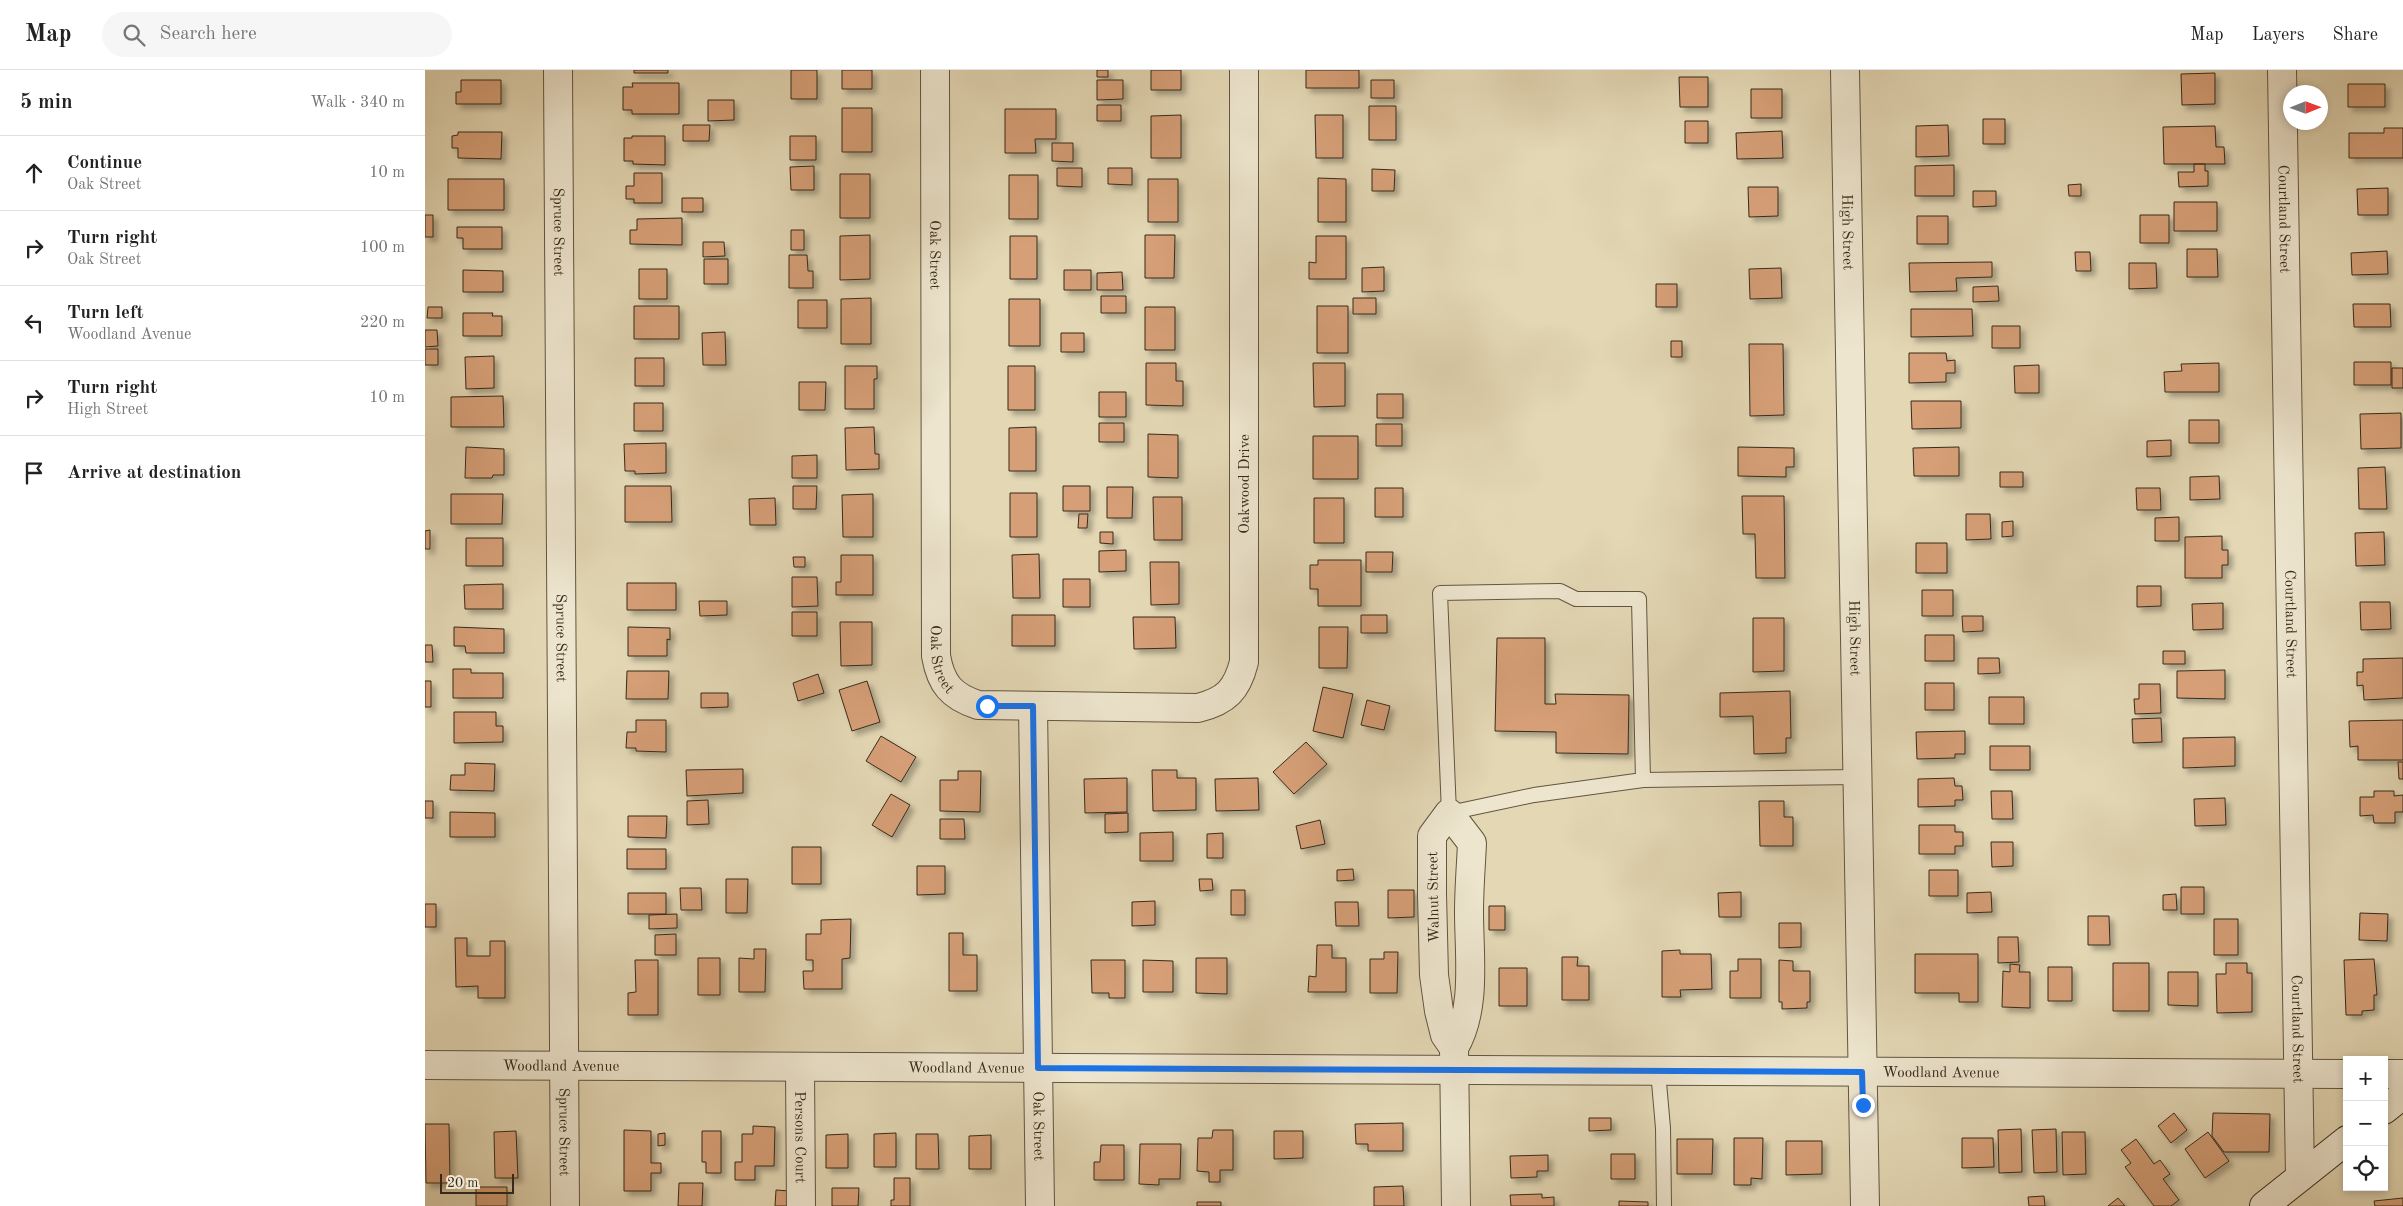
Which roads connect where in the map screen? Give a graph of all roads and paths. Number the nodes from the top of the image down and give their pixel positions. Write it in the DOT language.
graph roads {
  1 [pos="558,70"];
  2 [pos="935,70"];
  3 [pos="1244,70"];
  4 [pos="1845,70"];
  5 [pos="2282,70"];
  6 [pos="1033,706"];
  7 [pos="1857,777"];
  8 [pos="1643,780"];
  9 [pos="1449,813"];
  10 [pos="1454,1059"];
  11 [pos="425,1065"];
  12 [pos="564,1065"];
  13 [pos="800,1067"];
  14 [pos="1038,1068"];
  15 [pos="1658,1071"];
  16 [pos="1862,1072"];
  17 [pos="2298,1074"];
  18 [pos="2343,1074"];
  19 [pos="2388,1080"];
  20 [pos="2399,1095"];
  21 [pos="2343,1143"];
  22 [pos="2300,1177"];
  23 [pos="2269,1204"];
  24 [pos="565,1206"];
  25 [pos="801,1206"];
  26 [pos="1040,1206"];
  27 [pos="1456,1206"];
  28 [pos="1664,1206"];
  29 [pos="1865,1206"];
  1 -- 12 [label="street, Spruce Street"];
  2 -- 6 [label="street, Oak Street"];
  3 -- 6 [label="street, Oakwood Drive"];
  4 -- 7 [label="street, High Street"];
  5 -- 17 [label="street, Courtland Street"];
  6 -- 14 [label="street, Oak Street"];
  7 -- 8 [label="lane"];
  7 -- 16 [label="street, High Street"];
  8 -- 9 [label="lane"];
  8 -- 9 [label="lane"];
  9 -- 10 [label="street, Walnut Street"];
  9 -- 10 [label="street, Walnut Street"];
  10 -- 14 [label="street, Woodland Avenue"];
  10 -- 15 [label="street, Woodland Avenue"];
  10 -- 27 [label="street, Walnut Street"];
  11 -- 12 [label="street, Woodland Avenue"];
  12 -- 13 [label="street, Woodland Avenue"];
  12 -- 24 [label="street, Spruce Street"];
  13 -- 14 [label="street, Woodland Avenue"];
  13 -- 25 [label="street, Persons Court"];
  14 -- 26 [label="street, Oak Street"];
  15 -- 16 [label="street, Woodland Avenue"];
  15 -- 28 [label="lane"];
  16 -- 17 [label="street, Woodland Avenue"];
  16 -- 29 [label="street, High Street"];
  17 -- 18 [label="street, Woodland Avenue"];
  17 -- 22 [label="street, Courtland Street"];
  19 -- 20 [label="street"];
  21 -- 22 [label="street"];
  22 -- 23 [label="street"];
}
